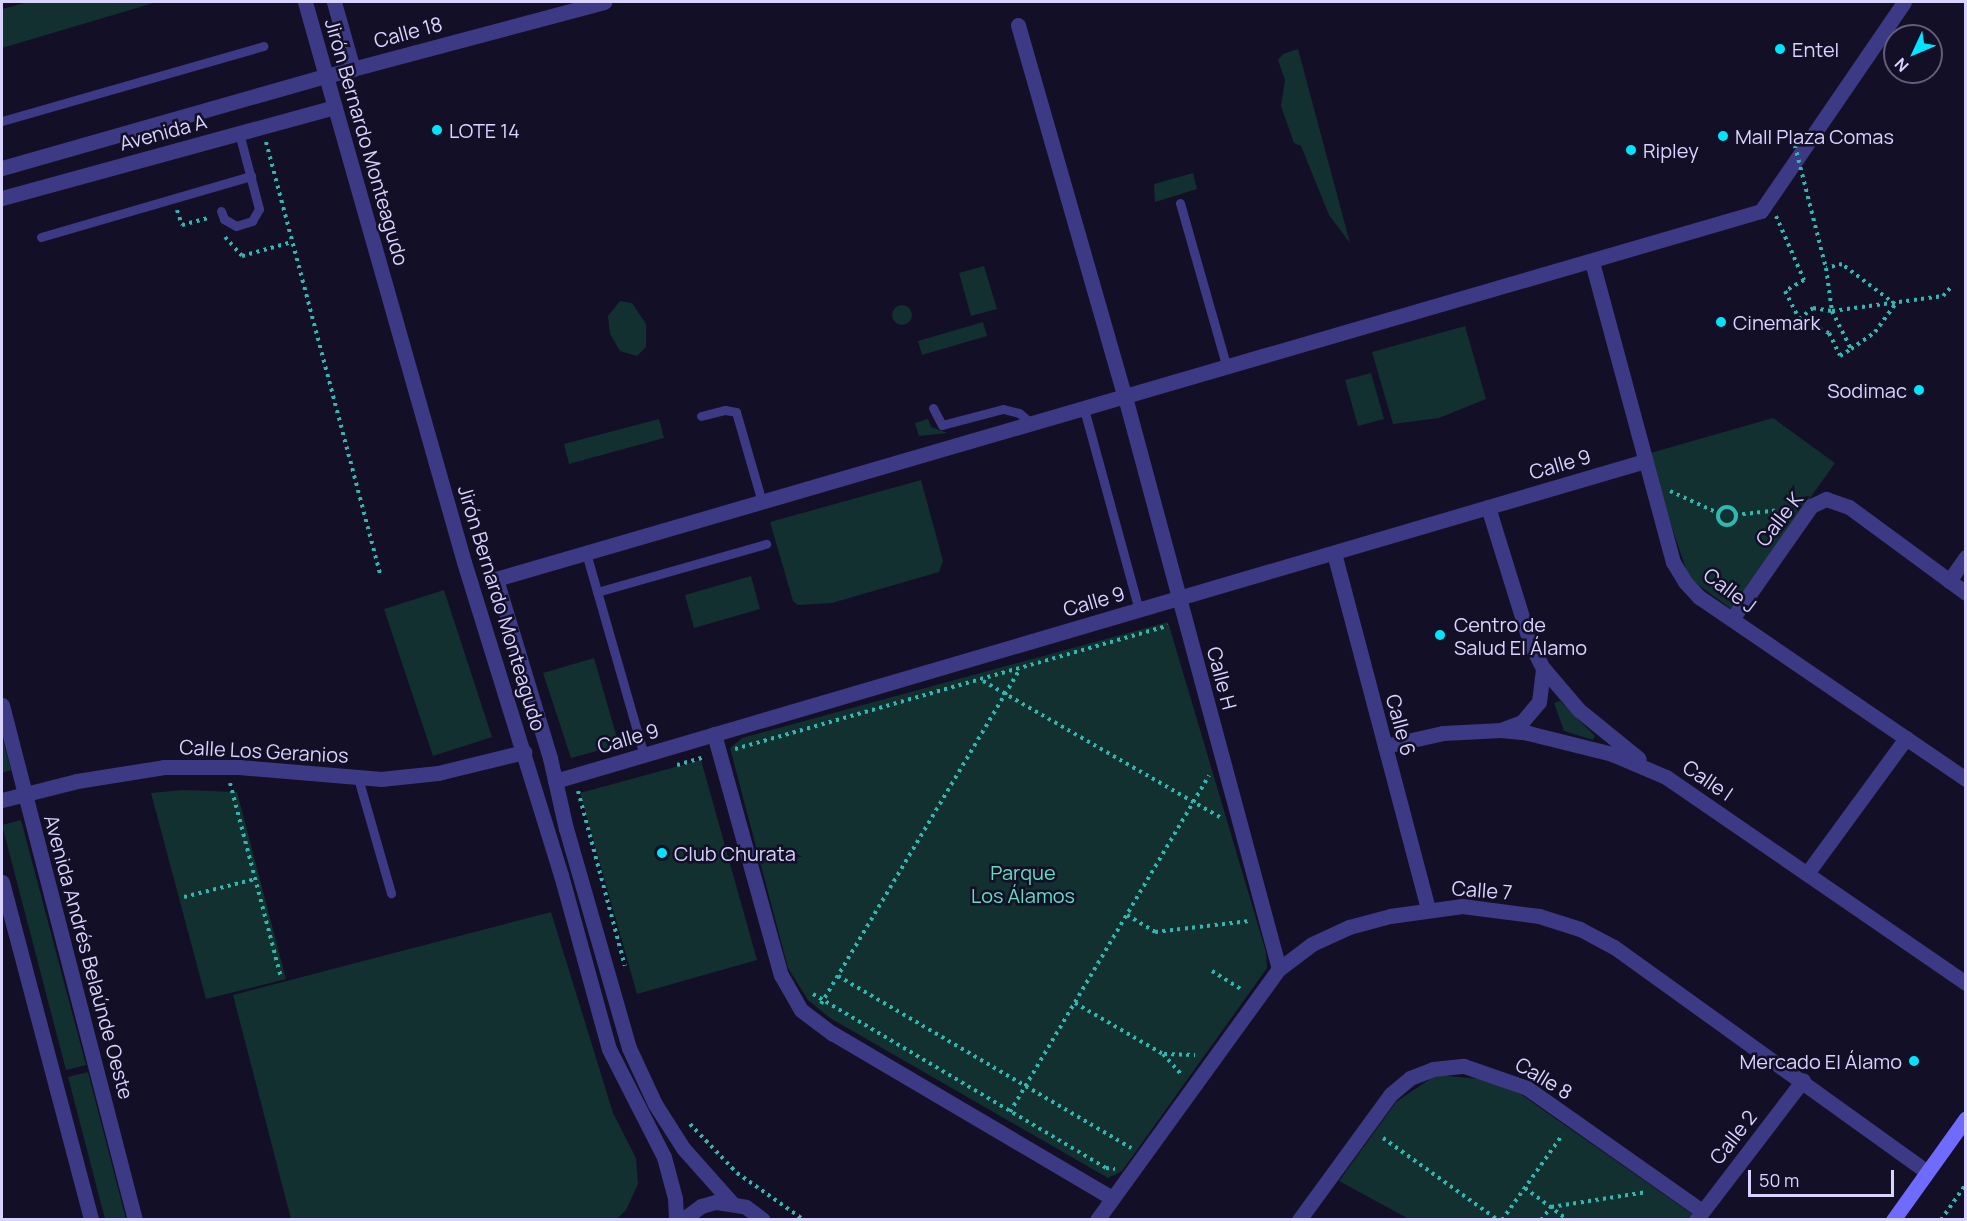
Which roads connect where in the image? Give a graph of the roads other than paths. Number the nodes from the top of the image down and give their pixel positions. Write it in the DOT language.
graph roads {
  1 [pos="305,2"];
  2 [pos="334,2"];
  3 [pos="604,2"];
  4 [pos="1904,2"];
  5 [pos="1018,26"];
  6 [pos="263,46"];
  7 [pos="353,69"];
  8 [pos="326,76"];
  9 [pos="335,106"];
  10 [pos="2,121"];
  11 [pos="239,133"];
  12 [pos="2,168"];
  13 [pos="251,176"];
  14 [pos="2,198"];
  15 [pos="1180,203"];
  16 [pos="220,211"];
  17 [pos="41,237"];
  18 [pos="1592,262"];
  19 [pos="1227,368"];
  20 [pos="1125,397"];
  21 [pos="933,408"];
  22 [pos="1084,409"];
  23 [pos="702,416"];
  24 [pos="1032,424"];
  25 [pos="1645,461"];
  26 [pos="762,502"];
  27 [pos="1488,507"];
  28 [pos="766,544"];
  29 [pos="586,553"];
  30 [pos="1334,553"];
  31 [pos="1965,557"];
  32 [pos="1948,581"];
  33 [pos="597,592"];
  34 [pos="1965,593"];
  35 [pos="1179,598"];
  36 [pos="1139,610"];
  37 [pos="1732,619"];
  38 [pos="1543,668"];
  39 [pos="2,705"];
  40 [pos="1501,730"];
  41 [pos="714,734"];
  42 [pos="1906,738"];
  43 [pos="1385,746"];
  44 [pos="524,752"];
  45 [pos="644,755"];
  46 [pos="1666,777"];
  47 [pos="357,778"];
  48 [pos="1965,779"];
  49 [pos="555,781"];
  50 [pos="25,794"];
  51 [pos="2,800"];
  52 [pos="1808,872"];
  53 [pos="2,882"];
  54 [pos="391,892"];
  55 [pos="1428,909"];
  56 [pos="1279,969"];
  57 [pos="1965,983"];
  58 [pos="1803,1080"];
  59 [pos="1965,1118"];
  60 [pos="1927,1172"];
  61 [pos="1112,1197"];
  62 [pos="731,1202"];
  63 [pos="1699,1215"];
  64 [pos="762,1218"];
  65 [pos="91,1220"];
  66 [pos="135,1220"];
  67 [pos="676,1220"];
  68 [pos="682,1220"];
  69 [pos="1097,1220"];
  70 [pos="1299,1220"];
  71 [pos="1893,1220"];
  1 -- 8 [label="street, Jirón Bernardo Monteagudo"];
  2 -- 7 [label="street, Jirón Bernardo Monteagudo"];
  3 -- 7 [label="street, Calle 18"];
  4 -- 18 [label="street"];
  5 -- 20 [label="street, Calle H"];
  6 -- 10 [label="lane"];
  7 -- 8 [label="street, Calle 18"];
  8 -- 9 [label="street, Jirón Bernardo Monteagudo"];
  8 -- 12 [label="street, Avenida A"];
  9 -- 11 [label="street, Avenida A"];
  9 -- 44 [label="street, Jirón Bernardo Monteagudo"];
  11 -- 13 [label="lane"];
  11 -- 14 [label="street, Avenida A"];
  13 -- 16 [label="lane"];
  13 -- 17 [label="lane"];
  15 -- 19 [label="lane"];
  18 -- 19 [label="street"];
  18 -- 25 [label="street, Calle J"];
  19 -- 20 [label="street"];
  20 -- 22 [label="street"];
  20 -- 35 [label="street, Calle H"];
  21 -- 24 [label="lane"];
  22 -- 24 [label="street"];
  22 -- 36 [label="lane"];
  23 -- 26 [label="lane"];
  24 -- 26 [label="street"];
  25 -- 27 [label="street, Calle 9"];
  25 -- 37 [label="street, Calle J"];
  26 -- 29 [label="street"];
  27 -- 30 [label="street, Calle 9"];
  27 -- 38 [label="street"];
  28 -- 33 [label="lane"];
  29 -- 33 [label="lane"];
  29 -- 49 [label="street, Jirón Bernardo Monteagudo"];
  30 -- 35 [label="street, Calle 9"];
  30 -- 43 [label="street, Calle 6"];
  31 -- 32 [label="street"];
  32 -- 34 [label="street, Calle K"];
  32 -- 37 [label="street, Calle K"];
  33 -- 45 [label="lane"];
  35 -- 36 [label="street, Calle 9"];
  35 -- 56 [label="street, Calle H"];
  36 -- 41 [label="street, Calle 9"];
  37 -- 42 [label="street, Calle J"];
  38 -- 40 [label="street"];
  38 -- 46 [label="street"];
  39 -- 50 [label="street, Avenida Andrés Belaúnde Oeste"];
  40 -- 43 [label="street, Calle I"];
  40 -- 46 [label="street, Calle I"];
  41 -- 45 [label="street, Calle 9"];
  41 -- 61 [label="street"];
  42 -- 48 [label="street, Calle J"];
  42 -- 52 [label="street"];
  43 -- 55 [label="street, Calle 6"];
  44 -- 47 [label="street, Calle Los Geranios"];
  44 -- 67 [label="street, Jirón Bernardo Monteagudo"];
  45 -- 49 [label="street, Calle 9"];
  46 -- 52 [label="street, Calle I"];
  47 -- 50 [label="street, Calle Los Geranios"];
  47 -- 54 [label="lane"];
  49 -- 62 [label="street, Jirón Bernardo Monteagudo"];
  50 -- 51 [label="street, Calle Los Geranios"];
  50 -- 66 [label="street, Avenida Andrés Belaúnde Oeste"];
  52 -- 57 [label="street, Calle I"];
  53 -- 65 [label="street"];
  55 -- 56 [label="street, Calle 7"];
  55 -- 58 [label="street, Calle 7"];
  56 -- 61 [label="street, Calle 7"];
  58 -- 60 [label="street, Calle 7"];
  58 -- 63 [label="street, Calle 2"];
  59 -- 60 [label="main road"];
  60 -- 71 [label="main road"];
  61 -- 69 [label="street, Calle 7"];
  62 -- 64 [label="street"];
  62 -- 68 [label="street"];
  63 -- 70 [label="street, Calle 8"];
}
